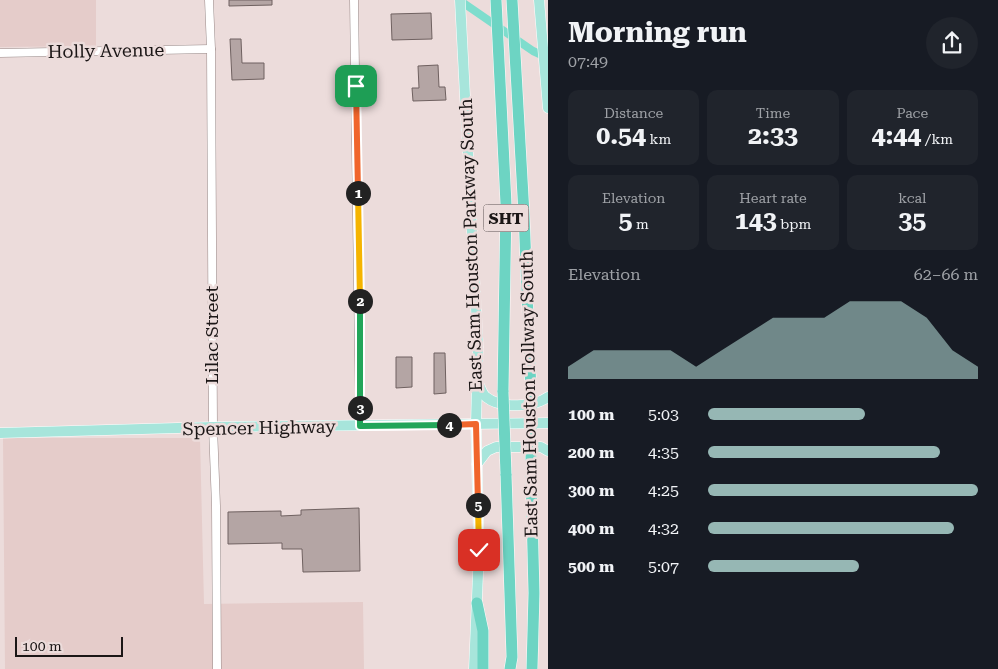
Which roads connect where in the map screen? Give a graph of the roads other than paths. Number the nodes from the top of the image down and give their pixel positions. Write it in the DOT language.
graph roads {
  1 [pos="209,0"];
  2 [pos="354,0"];
  3 [pos="512,0"];
  4 [pos="539,0"];
  5 [pos="496,3"];
  6 [pos="461,5"];
  7 [pos="212,49"];
  8 [pos="0,53"];
  9 [pos="548,108"];
  10 [pos="477,380"];
  11 [pos="548,397"];
  12 [pos="548,423"];
  13 [pos="476,424"];
  14 [pos="360,426"];
  15 [pos="212,427"];
  16 [pos="0,433"];
  17 [pos="548,451"];
  18 [pos="477,464"];
  19 [pos="477,603"];
  20 [pos="217,669"];
  21 [pos="474,669"];
  22 [pos="483,669"];
  23 [pos="510,669"];
  24 [pos="532,669"];
  1 -- 7 [label="street, Lilac Street"];
  2 -- 14 [label="street"];
  3 -- 24 [label="highway, East Sam Houston Tollway South / SHT, bridge"];
  4 -- 9 [label="main road"];
  5 -- 23 [label="highway, East Sam Houston Tollway South / SHT, bridge"];
  6 -- 10 [label="main road, East Sam Houston Parkway South"];
  7 -- 8 [label="street, Holly Avenue"];
  7 -- 15 [label="street, Lilac Street"];
  10 -- 11 [label="main road"];
  10 -- 13 [label="main road, East Sam Houston Parkway South"];
  12 -- 13 [label="main road, Spencer Highway"];
  13 -- 14 [label="main road, Spencer Highway"];
  13 -- 18 [label="main road, East Sam Houston Parkway South"];
  14 -- 15 [label="main road, Spencer Highway"];
  15 -- 16 [label="main road, Spencer Highway"];
  15 -- 20 [label="street, Lilac Street"];
  17 -- 18 [label="main road"];
  18 -- 19 [label="main road, East Sam Houston Parkway South"];
  19 -- 21 [label="main road, East Sam Houston Parkway South"];
  19 -- 22 [label="highway"];
}
